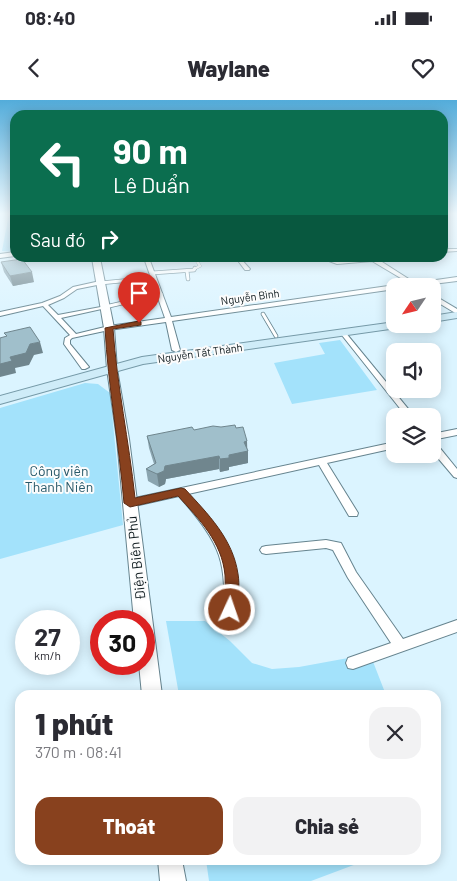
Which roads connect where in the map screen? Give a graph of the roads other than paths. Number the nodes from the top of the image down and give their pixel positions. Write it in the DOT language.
graph roads {
  1 [pos="97,262"];
  2 [pos="147,262"];
  3 [pos="198,262"];
  4 [pos="241,262"];
  5 [pos="379,262"];
  6 [pos="247,269"];
  7 [pos="187,271"];
  8 [pos="152,276"];
  9 [pos="404,278"];
  10 [pos="457,279"];
  11 [pos="188,280"];
  12 [pos="441,281"];
  13 [pos="100,283"];
  14 [pos="386,288"];
  15 [pos="160,294"];
  16 [pos="441,302"];
  17 [pos="44,304"];
  18 [pos="104,307"];
  19 [pos="456,312"];
  20 [pos="441,313"];
  21 [pos="0,314"];
  22 [pos="263,314"];
  23 [pos="441,316"];
  24 [pos="58,318"];
  25 [pos="169,319"];
  26 [pos="386,319"];
  27 [pos="386,327"];
  28 [pos="109,328"];
  29 [pos="343,334"];
  30 [pos="75,336"];
  31 [pos="276,336"];
  32 [pos="176,350"];
  33 [pos="111,364"];
  34 [pos="85,367"];
  35 [pos="0,391"];
  36 [pos="0,400"];
  37 [pos="403,408"];
  38 [pos="457,432"];
  39 [pos="441,435"];
  40 [pos="386,447"];
  41 [pos="441,455"];
  42 [pos="321,461"];
  43 [pos="457,475"];
  44 [pos="181,492"];
  45 [pos="130,503"];
  46 [pos="353,513"];
  47 [pos="266,550"];
  48 [pos="142,610"];
  49 [pos="457,626"];
  50 [pos="229,627"];
  51 [pos="400,645"];
  52 [pos="353,662"];
  53 [pos="150,675"];
  54 [pos="151,690"];
  55 [pos="171,865"];
  56 [pos="173,881"];
  1 -- 13 [label="street, Điện Biên Phủ"];
  2 -- 8 [label="street"];
  3 -- 7 [label="lane"];
  4 -- 6 [label="street"];
  5 -- 9 [label="street"];
  7 -- 8 [label="lane"];
  7 -- 11 [label="lane"];
  8 -- 13 [label="lane"];
  8 -- 15 [label="street"];
  10 -- 12 [label="street"];
  13 -- 17 [label="street"];
  13 -- 18 [label="street, Điện Biên Phủ"];
  14 -- 25 [label="street, Nguyễn Bình"];
  15 -- 18 [label="lane"];
  15 -- 25 [label="street"];
  16 -- 19 [label="street"];
  17 -- 21 [label="street"];
  17 -- 24 [label="street"];
  18 -- 24 [label="street"];
  18 -- 28 [label="street, Điện Biên Phủ"];
  19 -- 20 [label="main road"];
  19 -- 23 [label="main road"];
  22 -- 31 [label="lane"];
  24 -- 30 [label="street"];
  25 -- 28 [label="street, Nguyễn Bình"];
  25 -- 32 [label="street"];
  26 -- 31 [label="main road, Nguyễn Tất Thành"];
  27 -- 29 [label="main road, Nguyễn Tất Thành"];
  28 -- 30 [label="street, Nguyễn Bình"];
  28 -- 33 [label="street, Điện Biên Phủ"];
  29 -- 33 [label="main road, Nguyễn Tất Thành"];
  29 -- 37 [label="street"];
  30 -- 34 [label="street"];
  31 -- 32 [label="main road, Nguyễn Tất Thành"];
  32 -- 33 [label="main road, Nguyễn Tất Thành"];
  33 -- 34 [label="main road, Nguyễn Tất Thành"];
  33 -- 36 [label="main road, Nguyễn Tất Thành"];
  33 -- 45 [label="street, Điện Biên Phủ"];
  34 -- 35 [label="main road, Nguyễn Tất Thành"];
  38 -- 39 [label="street"];
  40 -- 42 [label="street"];
  41 -- 43 [label="street"];
  42 -- 44 [label="street"];
  42 -- 46 [label="street"];
  44 -- 45 [label="street"];
  44 -- 50 [label="street"];
  45 -- 48 [label="street, Điện Biên Phủ"];
  47 -- 51 [label="street"];
  49 -- 51 [label="street"];
  51 -- 52 [label="street"];
  53 -- 54 [label="street, Điện Biên Phủ"];
  55 -- 56 [label="street"];
}
